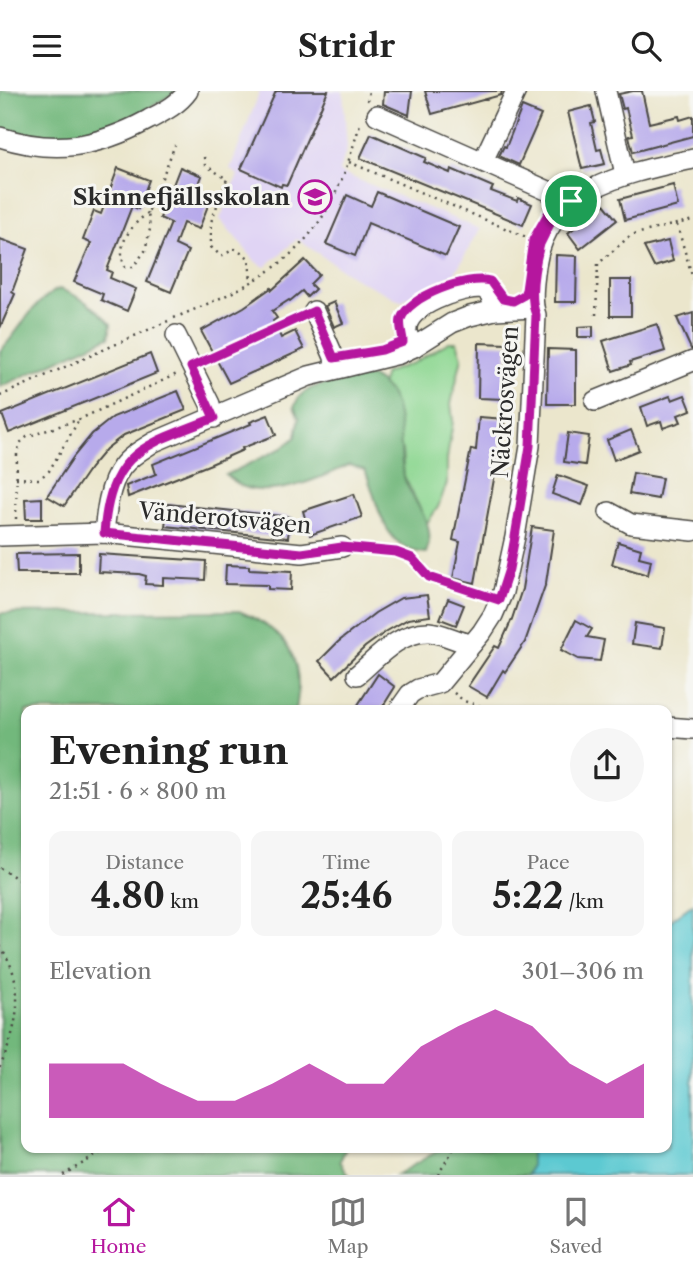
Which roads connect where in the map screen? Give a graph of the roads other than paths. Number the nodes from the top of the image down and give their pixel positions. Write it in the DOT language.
graph roads {
  1 [pos="188,91"];
  2 [pos="516,91"];
  3 [pos="606,91"];
  4 [pos="368,115"];
  5 [pos="0,137"];
  6 [pos="693,159"];
  7 [pos="484,161"];
  8 [pos="625,174"];
  9 [pos="571,201"];
  10 [pos="534,308"];
  11 [pos="495,310"];
  12 [pos="314,311"];
  13 [pos="176,335"];
  14 [pos="414,347"];
  15 [pos="693,361"];
  16 [pos="335,368"];
  17 [pos="595,401"];
  18 [pos="214,418"];
  19 [pos="609,512"];
  20 [pos="693,531"];
  21 [pos="104,533"];
  22 [pos="8,535"];
  23 [pos="342,547"];
  24 [pos="472,644"];
  25 [pos="357,675"];
  26 [pos="402,705"];
  27 [pos="672,727"];
  28 [pos="693,729"];
  1 -- 5 [label="street"];
  2 -- 7 [label="street"];
  3 -- 8 [label="street"];
  4 -- 7 [label="street"];
  6 -- 8 [label="street, Näckrosvägen"];
  7 -- 9 [label="street"];
  8 -- 9 [label="street, Näckrosvägen"];
  9 -- 10 [label="street, Näckrosvägen"];
  10 -- 11 [label="street"];
  10 -- 24 [label="street, Näckrosvägen"];
  11 -- 14 [label="street"];
  11 -- 14 [label="street"];
  12 -- 16 [label="street"];
  13 -- 18 [label="street"];
  14 -- 16 [label="street"];
  15 -- 17 [label="street"];
  16 -- 18 [label="street"];
  18 -- 21 [label="street"];
  19 -- 20 [label="street"];
  21 -- 22 [label="street, Vänderotsvägen"];
  21 -- 23 [label="street, Vänderotsvägen"];
  24 -- 25 [label="street"];
  24 -- 26 [label="street, Näckrosvägen"];
  27 -- 28 [label="street"];
}
